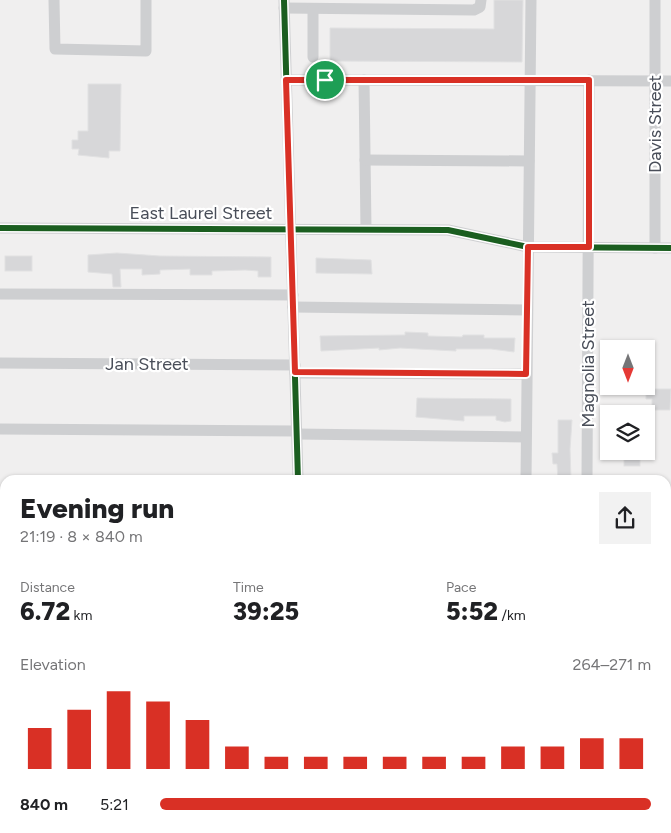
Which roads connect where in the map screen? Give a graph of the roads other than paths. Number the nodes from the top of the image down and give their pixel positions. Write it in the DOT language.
graph roads {
  1 [pos="54,0"];
  2 [pos="146,0"];
  3 [pos="481,0"];
  4 [pos="531,0"];
  5 [pos="655,0"];
  6 [pos="284,4"];
  7 [pos="333,4"];
  8 [pos="374,5"];
  9 [pos="396,5"];
  10 [pos="310,6"];
  11 [pos="313,57"];
  12 [pos="286,80"];
  13 [pos="364,80"];
  14 [pos="530,80"];
  15 [pos="589,80"];
  16 [pos="655,80"];
  17 [pos="671,80"];
  18 [pos="365,160"];
  19 [pos="529,161"];
  20 [pos="0,228"];
  21 [pos="291,228"];
  22 [pos="366,229"];
  23 [pos="528,247"];
  24 [pos="589,247"];
  25 [pos="655,248"];
  26 [pos="671,248"];
  27 [pos="0,294"];
  28 [pos="293,301"];
  29 [pos="527,310"];
  30 [pos="0,363"];
  31 [pos="295,369"];
  32 [pos="526,374"];
  33 [pos="0,429"];
  34 [pos="297,432"];
  35 [pos="526,437"];
  36 [pos="298,475"];
  37 [pos="526,475"];
  38 [pos="587,475"];
  1 -- 2 [label="street"];
  3 -- 9 [label="street"];
  4 -- 14 [label="street"];
  5 -- 16 [label="street, Davis Street"];
  6 -- 10 [label="street"];
  6 -- 12 [label="street"];
  7 -- 8 [label="street"];
  7 -- 10 [label="street"];
  8 -- 9 [label="street"];
  10 -- 11 [label="street"];
  12 -- 13 [label="street"];
  12 -- 21 [label="street"];
  13 -- 14 [label="street"];
  13 -- 18 [label="street"];
  14 -- 15 [label="street"];
  14 -- 19 [label="street"];
  15 -- 16 [label="street"];
  15 -- 24 [label="street, Magnolia Street"];
  16 -- 17 [label="street"];
  16 -- 25 [label="street, Davis Street"];
  18 -- 19 [label="street"];
  18 -- 22 [label="street"];
  19 -- 23 [label="street"];
  20 -- 21 [label="street, East Laurel Street"];
  21 -- 22 [label="street, East Laurel Street"];
  21 -- 28 [label="street"];
  22 -- 23 [label="street, East Laurel Street"];
  23 -- 24 [label="street, East Laurel Street"];
  23 -- 29 [label="street"];
  24 -- 25 [label="street, East Laurel Street"];
  24 -- 38 [label="street, Magnolia Street"];
  25 -- 26 [label="street, East Laurel Street"];
  27 -- 28 [label="street"];
  28 -- 29 [label="street"];
  28 -- 31 [label="street"];
  29 -- 32 [label="street"];
  30 -- 31 [label="street, Jan Street"];
  31 -- 32 [label="street, Jan Street"];
  31 -- 34 [label="street"];
  32 -- 35 [label="street"];
  33 -- 34 [label="street"];
  34 -- 35 [label="street"];
  34 -- 36 [label="street"];
  35 -- 37 [label="street"];
}
